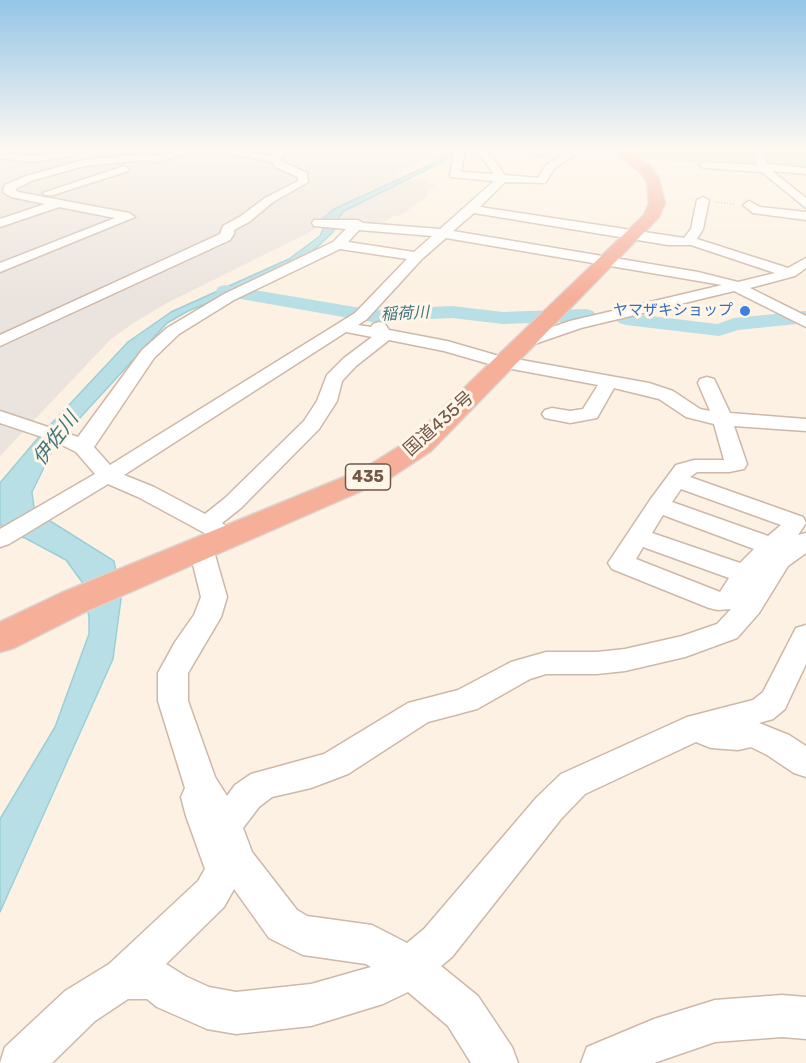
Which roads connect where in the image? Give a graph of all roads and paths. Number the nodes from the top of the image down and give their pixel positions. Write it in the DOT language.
graph roads {
  1 [pos="35,199"];
  2 [pos="272,199"];
  3 [pos="483,199"];
  4 [pos="657,199"];
  5 [pos="703,200"];
  6 [pos="59,203"];
  7 [pos="749,205"];
  8 [pos="470,209"];
  9 [pos="806,216"];
  10 [pos="0,223"];
  11 [pos="318,223"];
  12 [pos="354,224"];
  13 [pos="442,233"];
  14 [pos="633,236"];
  15 [pos="691,241"];
  16 [pos="338,245"];
  17 [pos="417,256"];
  18 [pos="609,260"];
  19 [pos="806,262"];
  20 [pos="0,268"];
  21 [pos="790,273"];
  22 [pos="806,277"];
  23 [pos="735,287"];
  24 [pos="361,316"];
  25 [pos="806,322"];
  26 [pos="342,327"];
  27 [pos="384,336"];
  28 [pos="0,341"];
  29 [pos="516,352"];
  30 [pos="608,383"];
  31 [pos="707,383"];
  32 [pos="552,414"];
  33 [pos="0,417"];
  34 [pos="721,419"];
  35 [pos="806,425"];
  36 [pos="79,446"];
  37 [pos="107,476"];
  38 [pos="676,480"];
  39 [pos="658,505"];
  40 [pos="212,536"];
  41 [pos="3,537"];
  42 [pos="639,537"];
  43 [pos="806,541"];
  44 [pos="771,546"];
  45 [pos="744,574"];
  46 [pos="806,635"];
  47 [pos="0,638"];
  48 [pos="698,726"];
  49 [pos="806,763"];
  50 [pos="200,783"];
  51 [pos="224,823"];
  52 [pos="410,967"];
  53 [pos="123,978"];
  54 [pos="806,1018"];
  55 [pos="21,1063"];
  56 [pos="496,1063"];
  57 [pos="603,1063"];
  1 -- 6 [label="street"];
  2 -- 28 [label="street"];
  3 -- 8 [label="street"];
  4 -- 14 [label="highway, 国道435号 / 435"];
  5 -- 7 [label="path"];
  5 -- 15 [label="street"];
  6 -- 10 [label="street"];
  6 -- 20 [label="street"];
  7 -- 9 [label="street"];
  8 -- 13 [label="street"];
  8 -- 14 [label="street"];
  11 -- 12 [label="street"];
  12 -- 13 [label="street"];
  12 -- 16 [label="street"];
  13 -- 17 [label="street"];
  13 -- 18 [label="street"];
  14 -- 15 [label="street"];
  14 -- 18 [label="highway, 国道435号 / 435"];
  15 -- 21 [label="street"];
  16 -- 17 [label="street"];
  16 -- 36 [label="street"];
  17 -- 24 [label="street"];
  18 -- 23 [label="street"];
  18 -- 29 [label="highway, 国道435号 / 435"];
  19 -- 21 [label="street"];
  21 -- 22 [label="street"];
  21 -- 23 [label="street"];
  23 -- 25 [label="street"];
  23 -- 29 [label="street"];
  24 -- 26 [label="street"];
  24 -- 27 [label="street"];
  26 -- 27 [label="street"];
  26 -- 37 [label="street"];
  27 -- 29 [label="street"];
  27 -- 40 [label="street"];
  29 -- 30 [label="street"];
  29 -- 40 [label="highway, 国道435号 / 435"];
  30 -- 32 [label="street"];
  30 -- 34 [label="street"];
  31 -- 34 [label="street"];
  33 -- 36 [label="street"];
  34 -- 35 [label="street"];
  34 -- 38 [label="street"];
  36 -- 37 [label="street"];
  37 -- 40 [label="street"];
  37 -- 41 [label="street"];
  38 -- 39 [label="street"];
  38 -- 44 [label="street"];
  39 -- 42 [label="street"];
  39 -- 44 [label="street"];
  40 -- 47 [label="highway, 国道435号 / 435"];
  40 -- 50 [label="street"];
  42 -- 45 [label="street"];
  42 -- 45 [label="street"];
  43 -- 51 [label="street"];
  44 -- 45 [label="street"];
  46 -- 48 [label="street"];
  48 -- 49 [label="street"];
  48 -- 52 [label="street"];
  50 -- 51 [label="street"];
  50 -- 53 [label="street"];
  51 -- 52 [label="street"];
  52 -- 53 [label="street"];
  52 -- 56 [label="street"];
  53 -- 55 [label="street"];
  54 -- 57 [label="street"];
}
